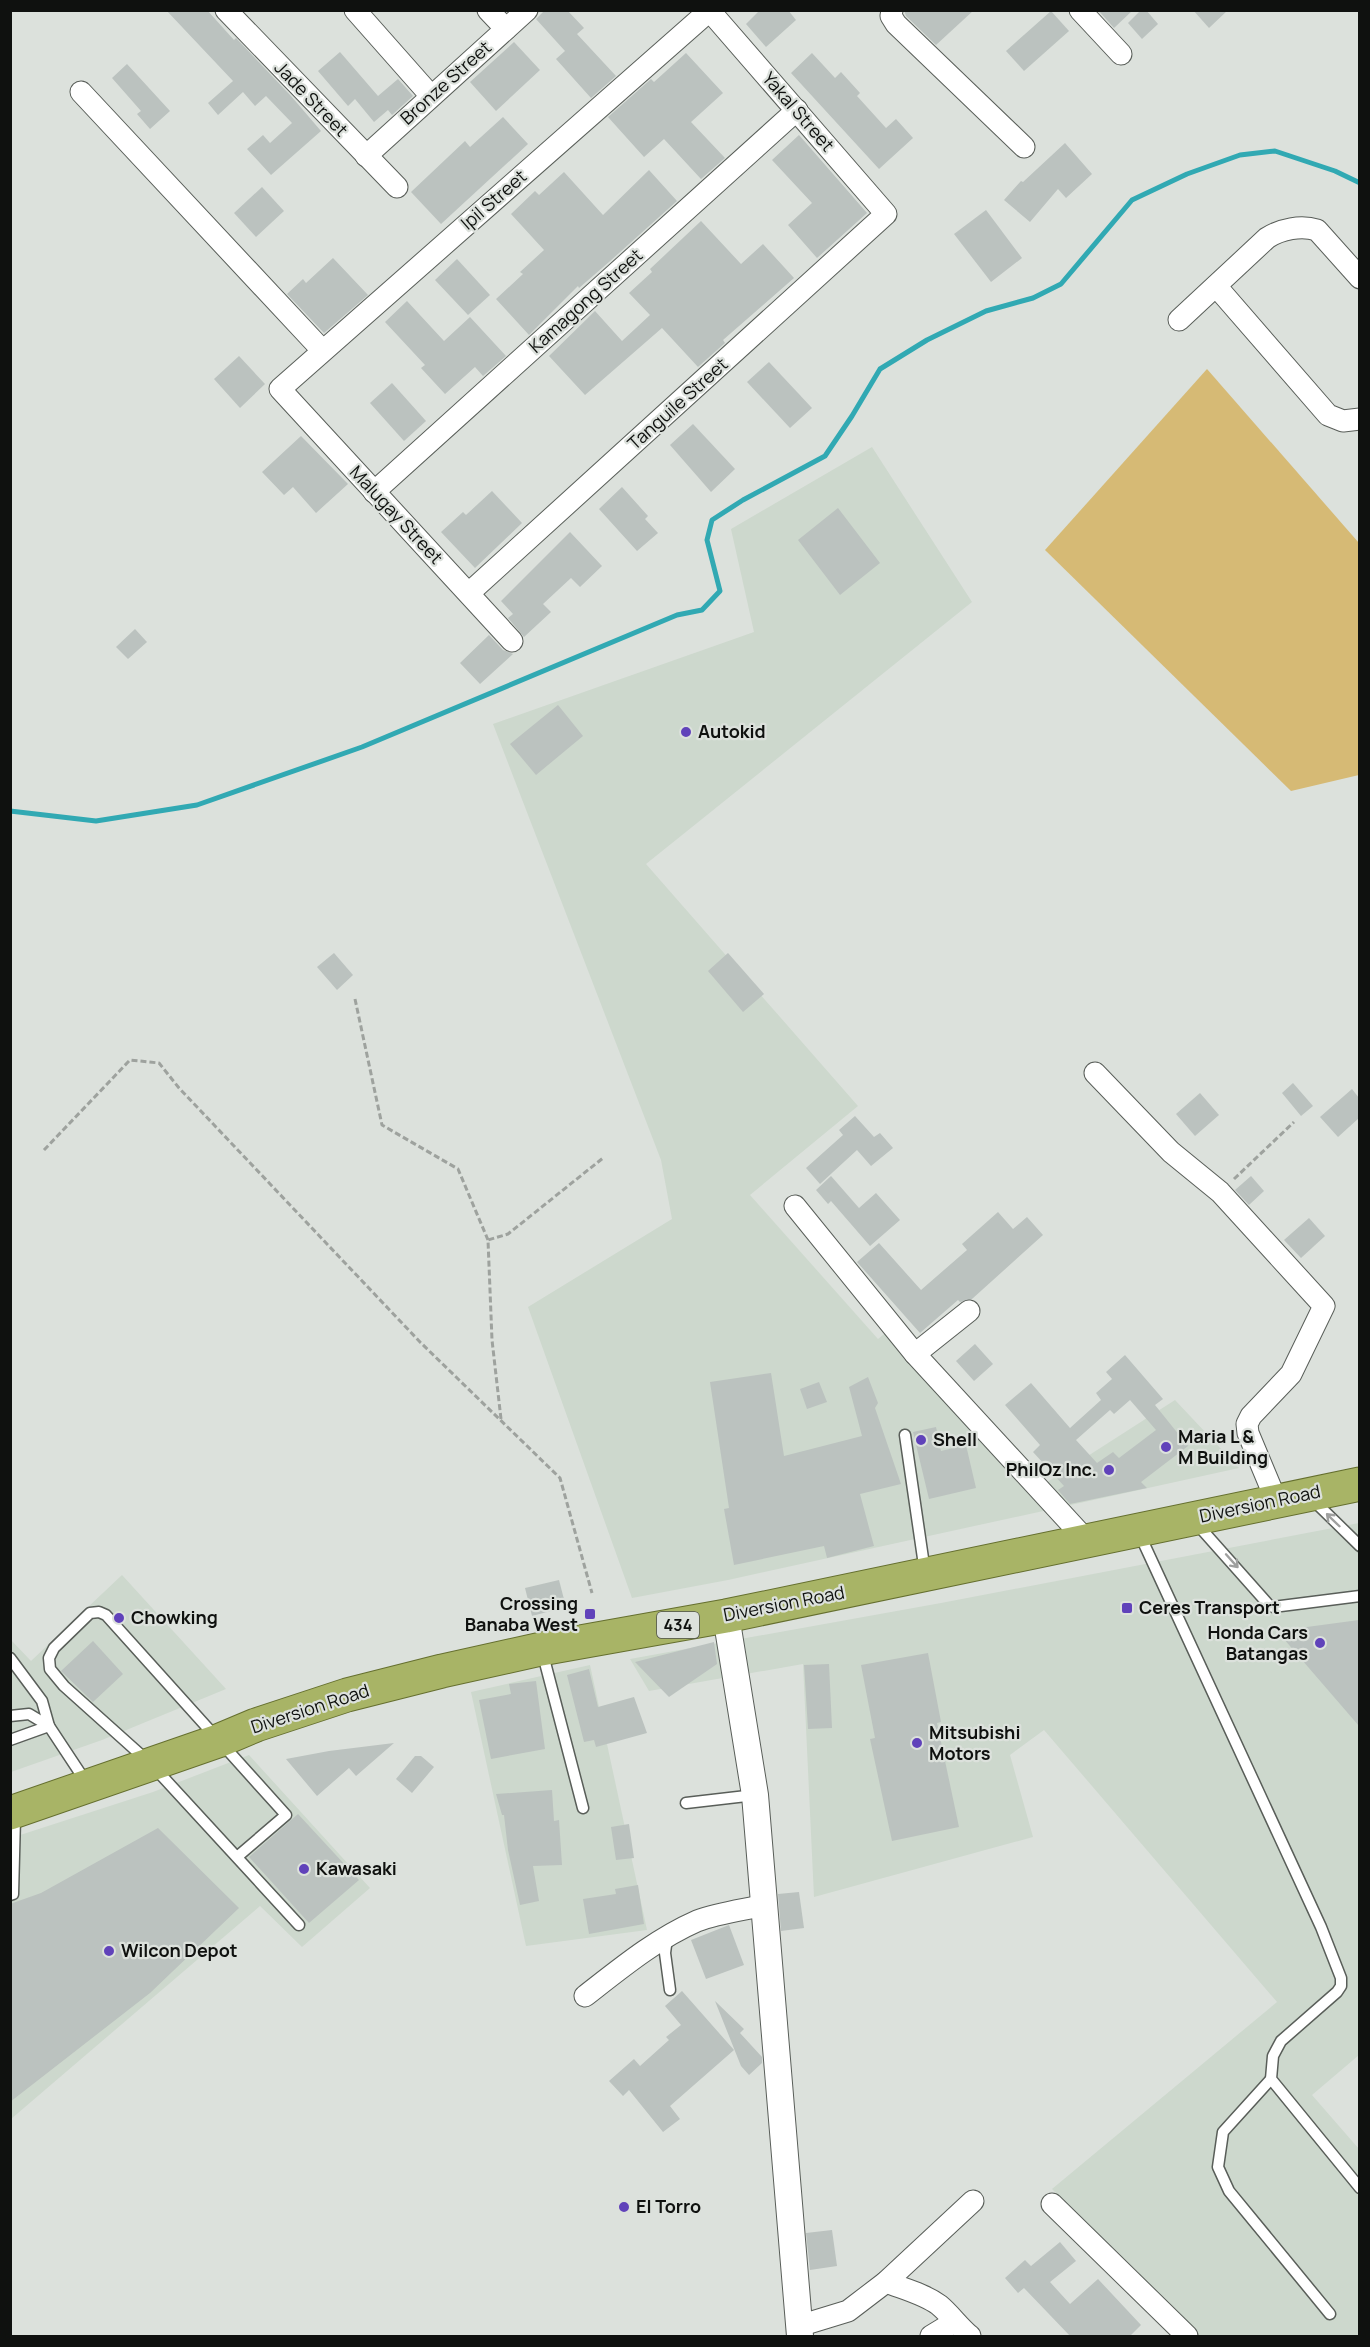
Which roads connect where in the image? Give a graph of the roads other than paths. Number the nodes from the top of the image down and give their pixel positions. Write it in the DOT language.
graph roads {
  1 [pos="226,10"];
  2 [pos="355,10"];
  3 [pos="488,10"];
  4 [pos="526,10"];
  5 [pos="892,10"];
  6 [pos="1080,10"];
  7 [pos="709,11"];
  8 [pos="506,29"];
  9 [pos="1121,54"];
  10 [pos="81,92"];
  11 [pos="431,96"];
  12 [pos="797,110"];
  13 [pos="1024,147"];
  14 [pos="366,156"];
  15 [pos="397,186"];
  16 [pos="886,214"];
  17 [pos="1359,278"];
  18 [pos="1216,286"];
  19 [pos="1179,321"];
  20 [pos="322,350"];
  21 [pos="280,389"];
  22 [pos="1359,419"];
  23 [pos="375,492"];
  24 [pos="469,593"];
  25 [pos="512,641"];
  26 [pos="1095,1073"];
  27 [pos="795,1206"];
  28 [pos="969,1311"];
  29 [pos="915,1354"];
  30 [pos="905,1435"];
  31 [pos="1359,1484"];
  32 [pos="1292,1497"];
  33 [pos="1192,1518"];
  34 [pos="1137,1529"];
  35 [pos="1087,1541"];
  36 [pos="1359,1546"];
  37 [pos="925,1576"];
  38 [pos="1359,1596"];
  39 [pos="726,1617"];
  40 [pos="541,1649"];
  41 [pos="10,1658"];
  42 [pos="10,1716"];
  43 [pos="49,1726"];
  44 [pos="10,1740"];
  45 [pos="218,1741"];
  46 [pos="151,1764"];
  47 [pos="87,1785"];
  48 [pos="755,1795"];
  49 [pos="686,1803"];
  50 [pos="583,1808"];
  51 [pos="13,1812"];
  52 [pos="237,1857"];
  53 [pos="10,1895"];
  54 [pos="765,1905"];
  55 [pos="299,1925"];
  56 [pos="666,1938"];
  57 [pos="670,1990"];
  58 [pos="585,1996"];
  59 [pos="1271,2079"];
  60 [pos="1359,2188"];
  61 [pos="974,2201"];
  62 [pos="1052,2204"];
  63 [pos="886,2282"];
  64 [pos="1330,2314"];
  65 [pos="954,2322"];
  66 [pos="800,2331"];
  67 [pos="931,2337"];
  68 [pos="970,2337"];
  69 [pos="1187,2337"];
  1 -- 14 [label="street, Jade Street"];
  2 -- 11 [label="street"];
  3 -- 8 [label="street"];
  4 -- 8 [label="street, Bronze Street"];
  5 -- 13 [label="street"];
  6 -- 9 [label="street"];
  7 -- 12 [label="street, Yakal Street"];
  7 -- 20 [label="street, Ipil Street"];
  8 -- 11 [label="street, Bronze Street"];
  10 -- 20 [label="street"];
  11 -- 14 [label="street, Bronze Street"];
  12 -- 16 [label="street, Yakal Street"];
  12 -- 23 [label="street, Kamagong Street"];
  14 -- 15 [label="street, Jade Street"];
  16 -- 24 [label="street, Tanguile Street"];
  17 -- 18 [label="street"];
  18 -- 19 [label="street"];
  18 -- 22 [label="street"];
  20 -- 21 [label="street, Ipil Street"];
  21 -- 23 [label="street, Malugay Street"];
  23 -- 24 [label="street, Malugay Street"];
  24 -- 25 [label="street, Malugay Street"];
  26 -- 32 [label="street"];
  27 -- 29 [label="street"];
  28 -- 29 [label="street"];
  29 -- 35 [label="street"];
  30 -- 37 [label="lane"];
  31 -- 32 [label="highway, Diversion Road / 434"];
  32 -- 33 [label="highway, Diversion Road / 434"];
  36 -- 32 [label="lane, one-way"];
  33 -- 34 [label="highway, Diversion Road / 434"];
  33 -- 38 [label="lane, one-way"];
  34 -- 35 [label="highway, Diversion Road / 434"];
  34 -- 59 [label="lane"];
  35 -- 37 [label="highway, Diversion Road / 434"];
  37 -- 39 [label="highway, Diversion Road / 434"];
  39 -- 40 [label="highway, Diversion Road / 434"];
  39 -- 48 [label="street"];
  40 -- 45 [label="highway, Diversion Road / 434"];
  40 -- 50 [label="lane"];
  41 -- 43 [label="lane"];
  42 -- 43 [label="lane"];
  43 -- 44 [label="lane"];
  43 -- 47 [label="lane"];
  45 -- 46 [label="highway, Diversion Road / 434"];
  45 -- 46 [label="lane"];
  45 -- 52 [label="lane"];
  46 -- 47 [label="highway, Diversion Road / 434"];
  46 -- 52 [label="lane"];
  47 -- 51 [label="highway, Diversion Road / 434"];
  48 -- 49 [label="lane"];
  48 -- 54 [label="street"];
  51 -- 53 [label="lane"];
  52 -- 55 [label="lane"];
  54 -- 56 [label="street"];
  54 -- 66 [label="street"];
  56 -- 57 [label="lane"];
  56 -- 58 [label="street"];
  59 -- 60 [label="lane"];
  59 -- 64 [label="lane"];
  61 -- 63 [label="street"];
  62 -- 69 [label="street"];
  63 -- 65 [label="street"];
  63 -- 66 [label="street"];
  65 -- 67 [label="street"];
  65 -- 68 [label="street"];
}
